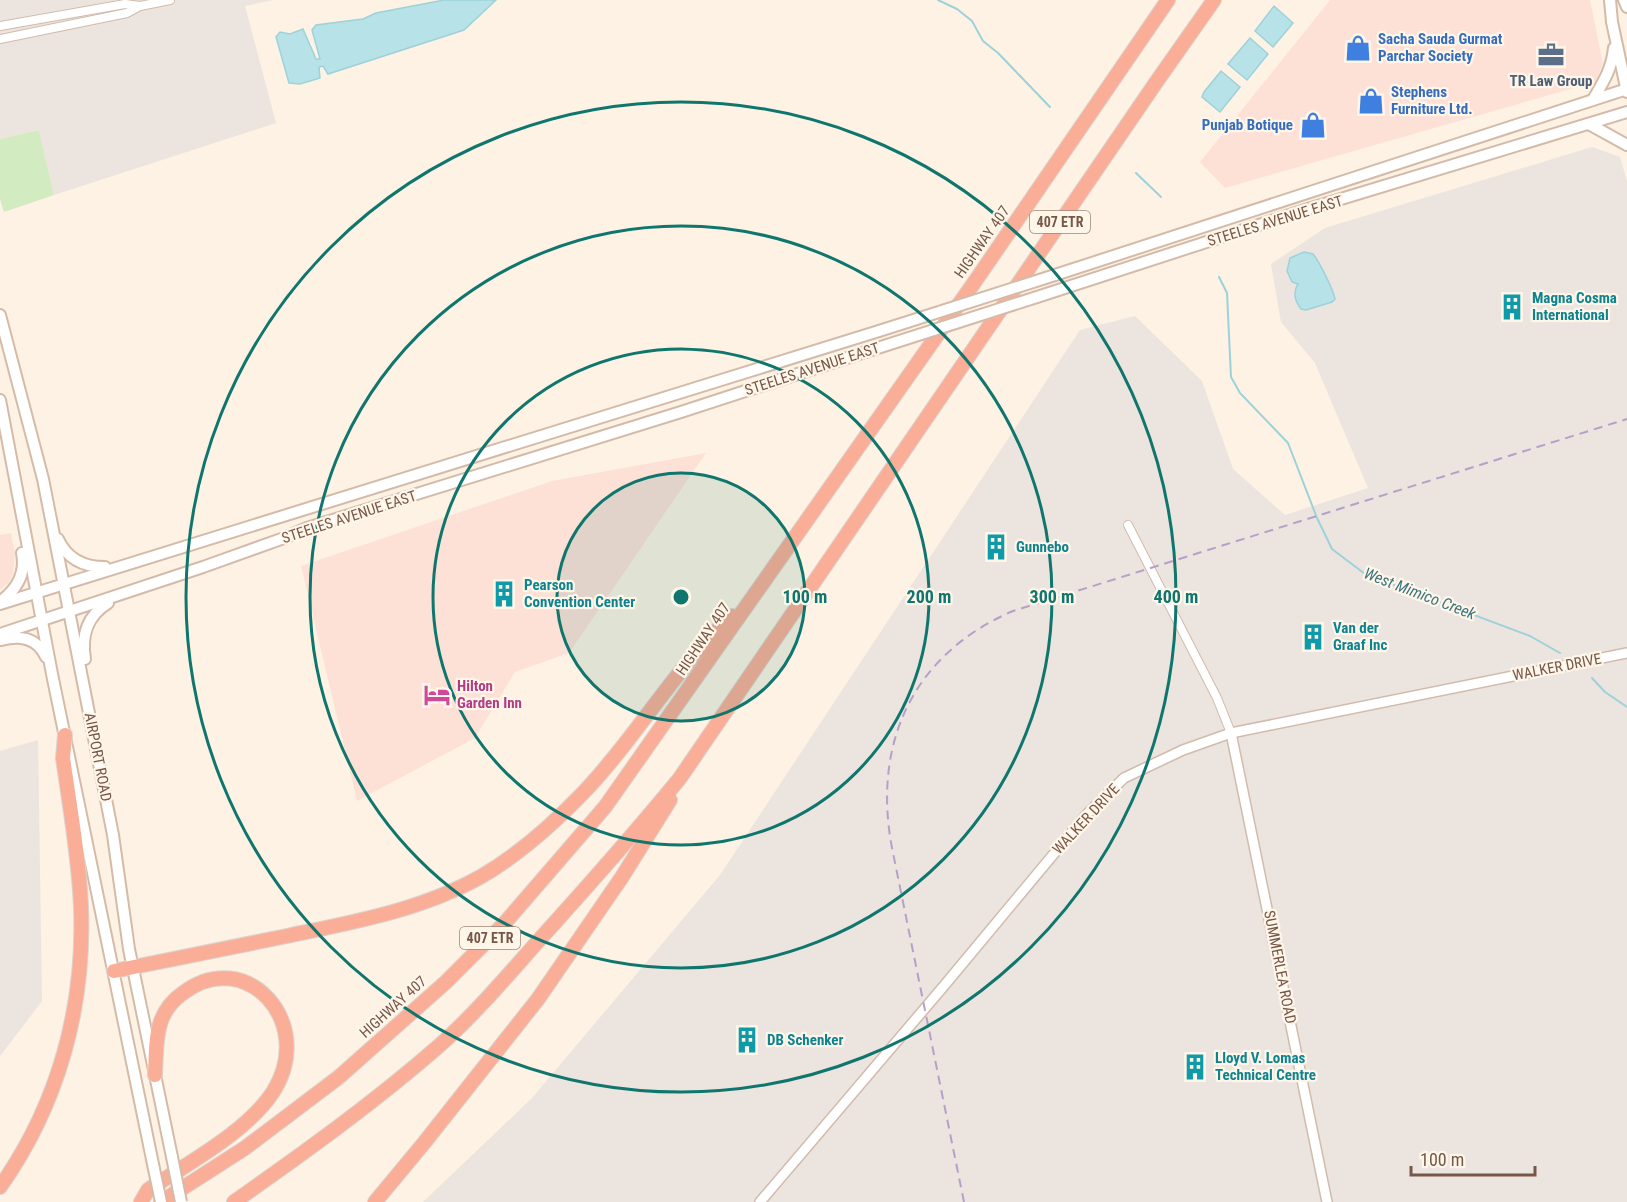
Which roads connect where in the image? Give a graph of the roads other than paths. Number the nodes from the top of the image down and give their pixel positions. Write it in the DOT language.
graph roads {
  1 [pos="170,0"];
  2 [pos="1168,0"];
  3 [pos="1214,0"];
  4 [pos="1610,0"];
  5 [pos="1624,0"];
  6 [pos="140,6"];
  7 [pos="1627,7"];
  8 [pos="0,26"];
  9 [pos="1614,36"];
  10 [pos="0,39"];
  11 [pos="1627,90"];
  12 [pos="1594,98"];
  13 [pos="1627,112"];
  14 [pos="1589,124"];
  15 [pos="1627,145"];
  16 [pos="0,315"];
  17 [pos="0,400"];
  18 [pos="51,522"];
  19 [pos="22,523"];
  20 [pos="1128,525"];
  21 [pos="118,567"];
  22 [pos="63,584"];
  23 [pos="36,592"];
  24 [pos="118,597"];
  25 [pos="0,603"];
  26 [pos="748,603"];
  27 [pos="69,612"];
  28 [pos="41,621"];
  29 [pos="0,634"];
  30 [pos="0,641"];
  31 [pos="1627,653"];
  32 [pos="52,674"];
  33 [pos="87,703"];
  34 [pos="1231,733"];
  35 [pos="64,735"];
  36 [pos="680,778"];
  37 [pos="133,967"];
  38 [pos="114,971"];
  39 [pos="155,1075"];
  40 [pos="0,1187"];
  41 [pos="141,1202"];
  42 [pos="161,1202"];
  43 [pos="181,1202"];
  44 [pos="234,1202"];
  45 [pos="375,1202"];
  46 [pos="760,1202"];
  47 [pos="1327,1202"];
  1 -- 6 [label="street"];
  2 -- 26 [label="highway, HIGHWAY 407 / 407 ETR"];
  3 -- 36 [label="highway, 407 ETR"];
  4 -- 9 [label="main road"];
  5 -- 7 [label="main road"];
  6 -- 8 [label="street"];
  6 -- 10 [label="street"];
  9 -- 11 [label="main road"];
  9 -- 12 [label="main road"];
  11 -- 12 [label="main road, STEELES AVENUE EAST"];
  12 -- 21 [label="main road, STEELES AVENUE EAST, bridge"];
  13 -- 14 [label="main road, STEELES AVENUE EAST"];
  14 -- 15 [label="main road"];
  14 -- 24 [label="main road, STEELES AVENUE EAST, bridge"];
  16 -- 18 [label="main road, AIRPORT ROAD"];
  17 -- 19 [label="main road, AIRPORT ROAD"];
  18 -- 21 [label="main road"];
  18 -- 22 [label="main road, AIRPORT ROAD"];
  19 -- 23 [label="main road, AIRPORT ROAD"];
  19 -- 25 [label="main road"];
  20 -- 34 [label="street"];
  21 -- 22 [label="main road, STEELES AVENUE EAST"];
  22 -- 23 [label="main road, STEELES AVENUE EAST"];
  22 -- 27 [label="main road, AIRPORT ROAD"];
  23 -- 25 [label="main road, STEELES AVENUE EAST"];
  23 -- 28 [label="main road, AIRPORT ROAD"];
  24 -- 27 [label="main road, STEELES AVENUE EAST"];
  24 -- 33 [label="main road"];
  26 -- 37 [label="highway"];
  26 -- 42 [label="highway, HIGHWAY 407 / 407 ETR"];
  27 -- 28 [label="main road, STEELES AVENUE EAST"];
  27 -- 33 [label="main road, AIRPORT ROAD"];
  28 -- 29 [label="main road, STEELES AVENUE EAST"];
  28 -- 32 [label="main road, AIRPORT ROAD"];
  30 -- 32 [label="main road"];
  31 -- 34 [label="street, WALKER DRIVE"];
  32 -- 35 [label="main road, AIRPORT ROAD"];
  33 -- 37 [label="main road, AIRPORT ROAD"];
  34 -- 46 [label="street, WALKER DRIVE"];
  34 -- 47 [label="street, SUMMERLEA ROAD"];
  35 -- 38 [label="main road, AIRPORT ROAD"];
  35 -- 40 [label="highway"];
  36 -- 44 [label="highway, 407 ETR"];
  36 -- 45 [label="highway"];
  37 -- 38 [label="highway"];
  37 -- 39 [label="main road, AIRPORT ROAD"];
  38 -- 42 [label="main road, AIRPORT ROAD, bridge"];
  39 -- 41 [label="highway"];
  39 -- 43 [label="main road, AIRPORT ROAD, bridge"];
}
